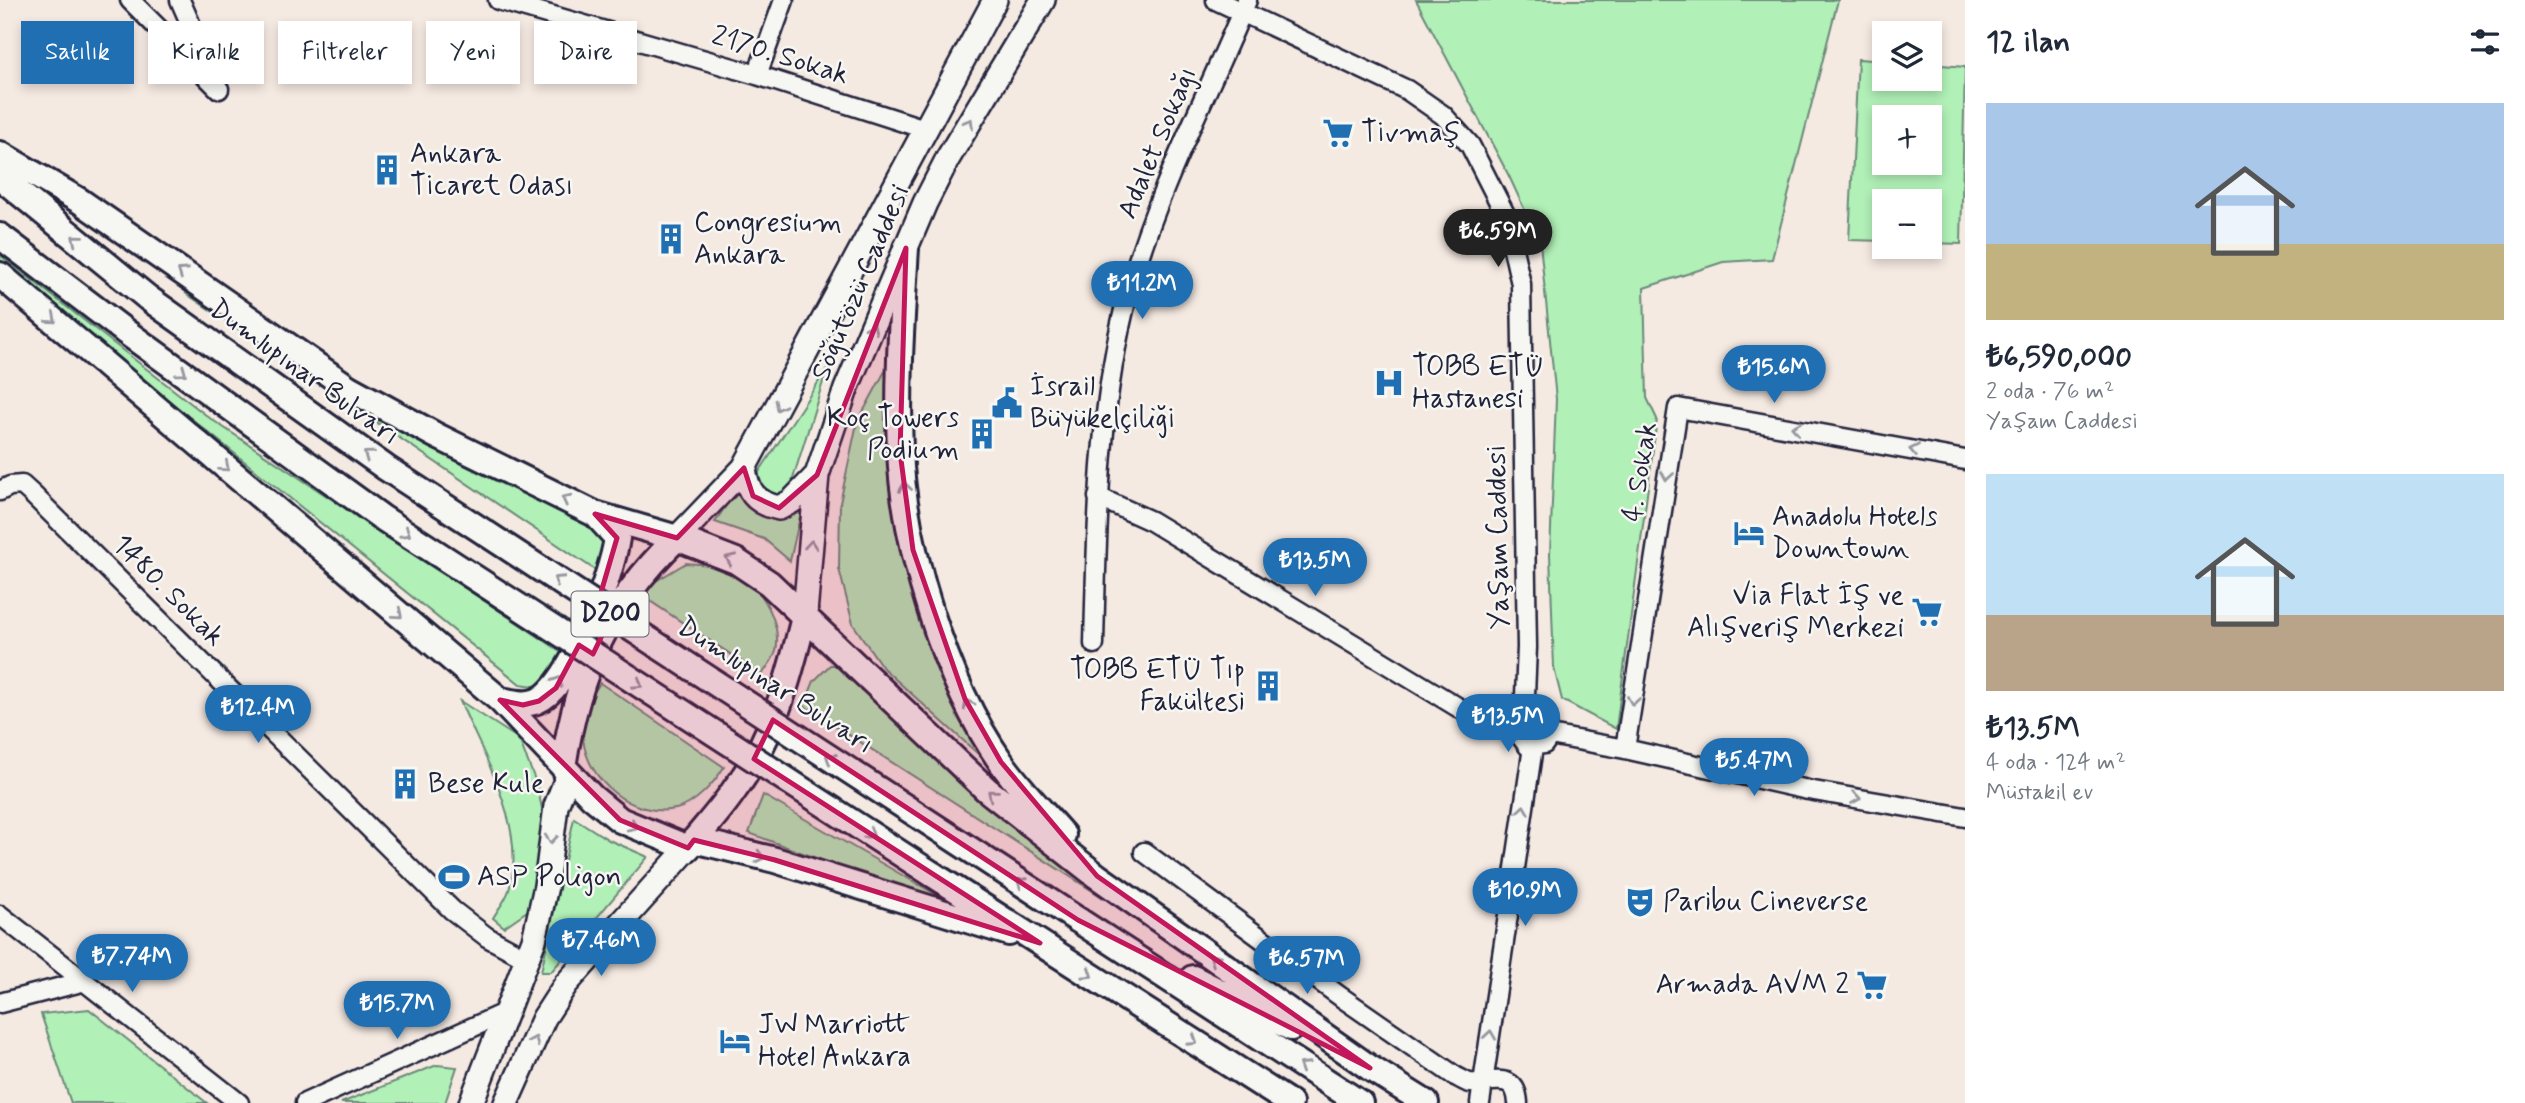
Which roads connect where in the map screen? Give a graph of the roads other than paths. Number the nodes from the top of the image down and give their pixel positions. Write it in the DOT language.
graph roads {
  1 [pos="130,0"];
  2 [pos="180,0"];
  3 [pos="498,0"];
  4 [pos="784,0"];
  5 [pos="995,0"];
  6 [pos="1043,0"];
  7 [pos="1216,0"];
  8 [pos="1245,6"];
  9 [pos="757,75"];
  10 [pos="925,129"];
  11 [pos="0,154"];
  12 [pos="0,177"];
  13 [pos="0,236"];
  14 [pos="906,248"];
  15 [pos="0,275"];
  16 [pos="1965,460"];
  17 [pos="744,468"];
  18 [pos="817,475"];
  19 [pos="0,491"];
  20 [pos="1098,497"];
  21 [pos="595,514"];
  22 [pos="677,537"];
  23 [pos="805,613"];
  24 [pos="1094,644"];
  25 [pos="500,699"];
  26 [pos="1528,724"];
  27 [pos="1550,736"];
  28 [pos="1533,747"];
  29 [pos="1626,749"];
  30 [pos="566,770"];
  31 [pos="1965,817"];
  32 [pos="691,844"];
  33 [pos="1144,852"];
  34 [pos="1097,876"];
  35 [pos="0,915"];
  36 [pos="1078,920"];
  37 [pos="1040,943"];
  38 [pos="526,958"];
  39 [pos="85,981"];
  40 [pos="0,1003"];
  41 [pos="504,1013"];
  42 [pos="1370,1068"];
  43 [pos="1483,1080"];
  44 [pos="239,1103"];
  45 [pos="305,1103"];
  46 [pos="471,1103"];
  47 [pos="506,1103"];
  48 [pos="1290,1103"];
  49 [pos="1360,1103"];
  50 [pos="1426,1103"];
  51 [pos="1480,1103"];
  52 [pos="1518,1103"];
  1 -- 2 [label="street"];
  3 -- 9 [label="street, 2170. Sokak"];
  4 -- 9 [label="street"];
  5 -- 10 [label="main road, Söğütözü Caddesi"];
  14 -- 6 [label="main road, Söğütözü Caddesi, one-way"];
  7 -- 8 [label="street, Yaşam Caddesi"];
  8 -- 20 [label="street, Adalet Sokağı"];
  8 -- 26 [label="street, Yaşam Caddesi"];
  9 -- 10 [label="street, 2170. Sokak"];
  10 -- 17 [label="main road, Söğütözü Caddesi, one-way"];
  21 -- 11 [label="highway, Dumlupınar Bulvarı, one-way"];
  36 -- 12 [label="highway, Dumlupınar Bulvarı / D200, one-way, bridge"];
  13 -- 37 [label="highway, one-way, bridge"];
  18 -- 14 [label="main road, Söğütözü Caddesi, one-way"];
  34 -- 14 [label="highway, one-way"];
  15 -- 25 [label="highway, one-way"];
  16 -- 29 [label="street, 4. Sokak, one-way"];
  17 -- 18 [label="main road"];
  17 -- 22 [label="main road, Söğütözü Caddesi"];
  23 -- 18 [label="main road, Söğütözü Caddesi, one-way"];
  19 -- 38 [label="street, 1480. Sokak"];
  20 -- 24 [label="street, Adalet Sokağı"];
  20 -- 26 [label="street"];
  21 -- 22 [label="highway, Dumlupınar Bulvarı"];
  25 -- 21 [label="highway, one-way"];
  23 -- 22 [label="highway, Dumlupınar Bulvarı, one-way"];
  22 -- 30 [label="highway"];
  23 -- 32 [label="highway"];
  34 -- 23 [label="highway, Dumlupınar Bulvarı, one-way"];
  25 -- 30 [label="highway"];
  26 -- 27 [label="street, Yaşam Caddesi"];
  26 -- 28 [label="street"];
  27 -- 28 [label="street"];
  27 -- 29 [label="street"];
  43 -- 28 [label="street, one-way"];
  29 -- 31 [label="street, one-way"];
  30 -- 32 [label="highway, one-way"];
  30 -- 38 [label="main road, one-way"];
  32 -- 37 [label="highway, one-way"];
  47 -- 32 [label="main road, one-way"];
  33 -- 43 [label="street"];
  42 -- 34 [label="highway, one-way"];
  35 -- 39 [label="street"];
  36 -- 42 [label="highway"];
  49 -- 36 [label="highway, Dumlupınar Bulvarı, one-way"];
  37 -- 48 [label="highway, one-way"];
  38 -- 41 [label="main road"];
  39 -- 40 [label="street"];
  39 -- 44 [label="street"];
  41 -- 45 [label="street"];
  41 -- 46 [label="main road"];
  42 -- 50 [label="highway"];
  43 -- 51 [label="street"];
  43 -- 52 [label="street"];
}
